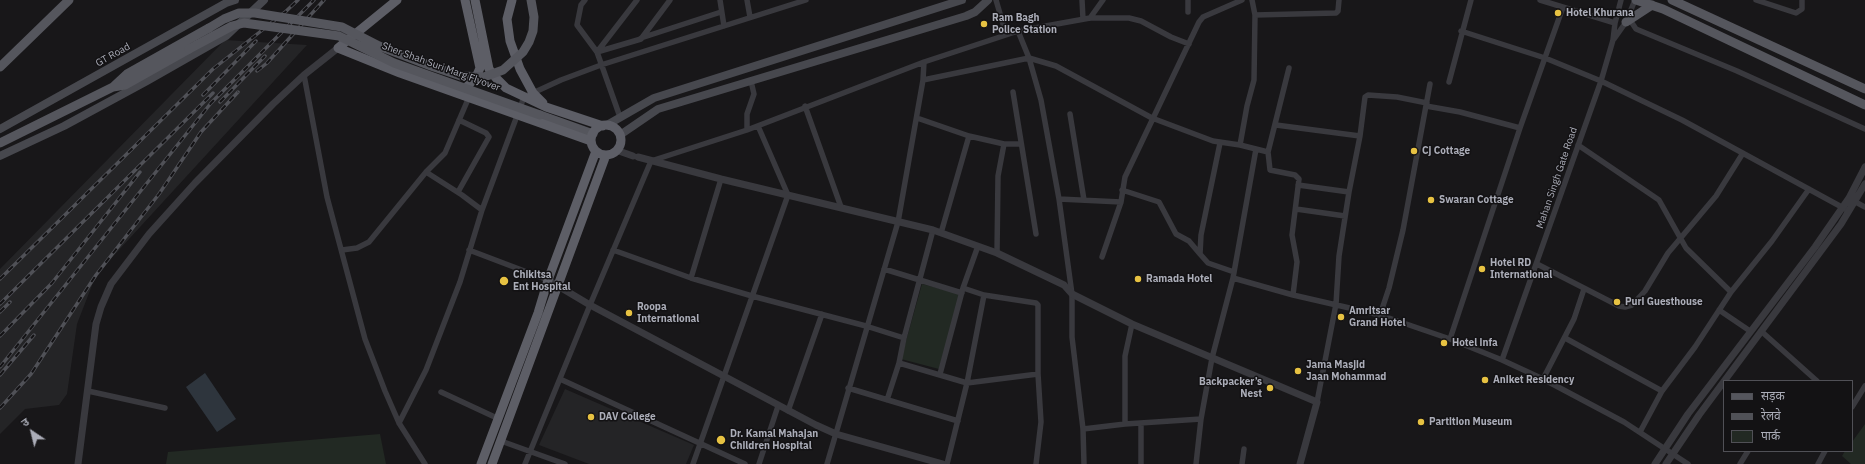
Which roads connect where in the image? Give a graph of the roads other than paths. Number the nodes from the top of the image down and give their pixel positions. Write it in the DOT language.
graph roads {
  1 [pos="69,0"];
  2 [pos="235,0"];
  3 [pos="264,0"];
  4 [pos="397,0"];
  5 [pos="465,0"];
  6 [pos="475,0"];
  7 [pos="512,0"];
  8 [pos="531,0"];
  9 [pos="585,0"];
  10 [pos="637,0"];
  11 [pos="670,0"];
  12 [pos="720,0"];
  13 [pos="748,0"];
  14 [pos="806,0"];
  15 [pos="962,0"];
  16 [pos="988,0"];
  17 [pos="996,0"];
  18 [pos="1082,0"];
  19 [pos="1103,0"];
  20 [pos="1188,0"];
  21 [pos="1242,0"];
  22 [pos="1252,0"];
  23 [pos="1339,0"];
  24 [pos="1471,0"];
  25 [pos="1540,0"];
  26 [pos="1621,0"];
  27 [pos="1635,0"];
  28 [pos="1672,0"];
  29 [pos="1756,0"];
  30 [pos="1802,0"];
  31 [pos="1652,6"];
  32 [pos="1563,7"];
  33 [pos="721,12"];
  34 [pos="1188,12"];
  35 [pos="1255,15"];
  36 [pos="750,17"];
  37 [pos="1090,18"];
  38 [pos="1083,19"];
  39 [pos="1628,21"];
  40 [pos="1615,23"];
  41 [pos="724,26"];
  42 [pos="1018,31"];
  43 [pos="1461,31"];
  44 [pos="1006,34"];
  45 [pos="641,38"];
  46 [pos="1613,40"];
  47 [pos="1188,44"];
  48 [pos="338,48"];
  49 [pos="597,52"];
  50 [pos="1029,58"];
  51 [pos="1545,58"];
  52 [pos="924,62"];
  53 [pos="601,65"];
  54 [pos="0,67"];
  55 [pos="1289,68"];
  56 [pos="304,75"];
  57 [pos="923,80"];
  58 [pos="751,81"];
  59 [pos="1601,81"];
  60 [pos="1449,82"];
  61 [pos="1430,84"];
  62 [pos="113,87"];
  63 [pos="1865,89"];
  64 [pos="1013,92"];
  65 [pos="533,93"];
  66 [pos="460,94"];
  67 [pos="469,97"];
  68 [pos="524,97"];
  69 [pos="1426,104"];
  70 [pos="1865,105"];
  71 [pos="805,106"];
  72 [pos="543,111"];
  73 [pos="517,114"];
  74 [pos="1070,114"];
  75 [pos="620,117"];
  76 [pos="917,118"];
  77 [pos="1152,118"];
  78 [pos="459,120"];
  79 [pos="1276,125"];
  80 [pos="605,126"];
  81 [pos="758,126"];
  82 [pos="0,128"];
  83 [pos="1520,128"];
  84 [pos="1865,129"];
  85 [pos="747,130"];
  86 [pos="620,135"];
  87 [pos="969,136"];
  88 [pos="1360,136"];
  89 [pos="592,137"];
  90 [pos="0,143"];
  91 [pos="1220,143"];
  92 [pos="1004,144"];
  93 [pos="1021,144"];
  94 [pos="1240,145"];
  95 [pos="1578,145"];
  96 [pos="1256,149"];
  97 [pos="616,150"];
  98 [pos="596,151"];
  99 [pos="1268,152"];
  100 [pos="1744,153"];
  101 [pos="606,155"];
  102 [pos="0,156"];
  103 [pos="651,161"];
  104 [pos="1865,167"];
  105 [pos="426,172"];
  106 [pos="721,180"];
  107 [pos="1865,184"];
  108 [pos="1298,185"];
  109 [pos="1809,189"];
  110 [pos="1122,190"];
  111 [pos="458,192"];
  112 [pos="1349,192"];
  113 [pos="788,195"];
  114 [pos="1059,198"];
  115 [pos="1084,200"];
  116 [pos="1852,200"];
  117 [pos="1120,202"];
  118 [pos="841,207"];
  119 [pos="1842,207"];
  120 [pos="1865,207"];
  121 [pos="482,210"];
  122 [pos="1296,210"];
  123 [pos="1850,211"];
  124 [pos="1345,216"];
  125 [pos="898,222"];
  126 [pos="933,230"];
  127 [pos="941,233"];
  128 [pos="1036,234"];
  129 [pos="1680,238"];
  130 [pos="978,246"];
  131 [pos="342,250"];
  132 [pos="469,250"];
  133 [pos="613,250"];
  134 [pos="996,253"];
  135 [pos="1200,254"];
  136 [pos="1102,257"];
  137 [pos="1537,264"];
  138 [pos="884,270"];
  139 [pos="1234,275"];
  140 [pos="691,278"];
  141 [pos="548,280"];
  142 [pos="920,281"];
  143 [pos="558,285"];
  144 [pos="1584,289"];
  145 [pos="962,290"];
  146 [pos="1731,292"];
  147 [pos="1072,294"];
  148 [pos="984,295"];
  149 [pos="1293,295"];
  150 [pos="752,296"];
  151 [pos="1336,304"];
  152 [pos="590,305"];
  153 [pos="1719,310"];
  154 [pos="822,314"];
  155 [pos="1380,315"];
  156 [pos="1132,324"];
  157 [pos="866,326"];
  158 [pos="1750,331"];
  159 [pos="1761,331"];
  160 [pos="904,338"];
  161 [pos="1565,338"];
  162 [pos="1450,340"];
  163 [pos="1212,358"];
  164 [pos="1502,360"];
  165 [pos="899,363"];
  166 [pos="940,374"];
  167 [pos="1038,374"];
  168 [pos="724,377"];
  169 [pos="560,378"];
  170 [pos="1543,379"];
  171 [pos="1725,380"];
  172 [pos="1816,380"];
  173 [pos="967,382"];
  174 [pos="1723,383"];
  175 [pos="848,388"];
  176 [pos="1864,389"];
  177 [pos="88,391"];
  178 [pos="1662,391"];
  179 [pos="441,392"];
  180 [pos="887,400"];
  181 [pos="1317,402"];
  182 [pos="778,406"];
  183 [pos="1853,406"];
  184 [pos="165,408"];
  185 [pos="788,411"];
  186 [pos="499,418"];
  187 [pos="1201,419"];
  188 [pos="958,421"];
  189 [pos="400,423"];
  190 [pos="1141,423"];
  191 [pos="1126,424"];
  192 [pos="1083,429"];
  193 [pos="1640,432"];
  194 [pos="836,434"];
  195 [pos="501,441"];
  196 [pos="701,442"];
  197 [pos="1665,448"];
  198 [pos="1244,450"];
  199 [pos="530,451"];
  200 [pos="1747,452"];
  201 [pos="1824,452"];
  202 [pos="1672,453"];
  203 [pos="78,464"];
  204 [pos="425,464"];
  205 [pos="481,464"];
  206 [pos="492,464"];
  207 [pos="526,464"];
  208 [pos="565,464"];
  209 [pos="693,464"];
  210 [pos="745,464"];
  211 [pos="759,464"];
  212 [pos="828,464"];
  213 [pos="943,464"];
  214 [pos="947,464"];
  215 [pos="1036,464"];
  216 [pos="1084,464"];
  217 [pos="1141,464"];
  218 [pos="1196,464"];
  219 [pos="1242,464"];
  220 [pos="1300,464"];
  221 [pos="1655,464"];
  222 [pos="1666,464"];
  223 [pos="1688,464"];
  224 [pos="1740,464"];
  225 [pos="1818,464"];
  1 -- 54 [label="main road"];
  2 -- 82 [label="main road, GT Road"];
  3 -- 102 [label="main road"];
  4 -- 48 [label="highway"];
  5 -- 66 [label="highway"];
  6 -- 68 [label="highway"];
  7 -- 65 [label="highway"];
  8 -- 62 [label="main road, Sher Shah Suri Marg Flyover, bridge"];
  9 -- 49 [label="street"];
  10 -- 49 [label="street"];
  11 -- 45 [label="street"];
  12 -- 33 [label="street"];
  13 -- 36 [label="street"];
  14 -- 36 [label="street"];
  15 -- 75 [label="main road"];
  16 -- 58 [label="main road"];
  17 -- 44 [label="street"];
  18 -- 38 [label="street"];
  19 -- 37 [label="street"];
  20 -- 34 [label="street"];
  21 -- 47 [label="street"];
  22 -- 35 [label="street"];
  23 -- 35 [label="street"];
  24 -- 43 [label="street"];
  25 -- 32 [label="street"];
  26 -- 40 [label="street, Mahan Singh Gate Road"];
  27 -- 31 [label="main road"];
  27 -- 39 [label="street"];
  28 -- 63 [label="main road"];
  29 -- 30 [label="street"];
  31 -- 39 [label="main road"];
  31 -- 70 [label="main road"];
  32 -- 40 [label="street"];
  32 -- 51 [label="street"];
  33 -- 41 [label="street"];
  33 -- 45 [label="street"];
  35 -- 94 [label="street"];
  36 -- 41 [label="street"];
  37 -- 38 [label="street"];
  37 -- 47 [label="street"];
  38 -- 42 [label="street"];
  39 -- 46 [label="street"];
  39 -- 84 [label="street"];
  40 -- 46 [label="street, Mahan Singh Gate Road"];
  41 -- 53 [label="street"];
  42 -- 44 [label="street"];
  42 -- 50 [label="street"];
  43 -- 51 [label="street"];
  43 -- 60 [label="street"];
  44 -- 52 [label="street"];
  45 -- 49 [label="street"];
  46 -- 59 [label="street, Mahan Singh Gate Road"];
  47 -- 77 [label="street"];
  48 -- 56 [label="street"];
  48 -- 66 [label="highway"];
  49 -- 53 [label="street"];
  50 -- 57 [label="street"];
  50 -- 77 [label="street"];
  50 -- 114 [label="street"];
  51 -- 59 [label="street"];
  51 -- 83 [label="street"];
  52 -- 57 [label="street"];
  52 -- 71 [label="street"];
  53 -- 65 [label="street"];
  53 -- 75 [label="street"];
  55 -- 79 [label="street"];
  56 -- 131 [label="street"];
  56 -- 177 [label="street"];
  57 -- 76 [label="street"];
  58 -- 85 [label="street"];
  58 -- 86 [label="main road"];
  59 -- 95 [label="street, Mahan Singh Gate Road"];
  59 -- 100 [label="street"];
  61 -- 69 [label="street"];
  62 -- 72 [label="main road, Sher Shah Suri Marg Flyover, bridge"];
  62 -- 90 [label="main road"];
  64 -- 93 [label="street"];
  65 -- 68 [label="street"];
  65 -- 72 [label="highway"];
  66 -- 67 [label="highway"];
  67 -- 73 [label="highway"];
  67 -- 78 [label="street"];
  68 -- 72 [label="highway"];
  68 -- 73 [label="street"];
  69 -- 83 [label="street"];
  69 -- 88 [label="street"];
  69 -- 155 [label="street"];
  71 -- 81 [label="street"];
  71 -- 118 [label="street"];
  72 -- 80 [label="highway"];
  72 -- 89 [label="main road, Sher Shah Suri Marg Flyover"];
  73 -- 89 [label="highway"];
  73 -- 121 [label="street"];
  74 -- 115 [label="street"];
  75 -- 80 [label="main road"];
  76 -- 87 [label="street"];
  76 -- 125 [label="street"];
  77 -- 91 [label="street"];
  77 -- 110 [label="street"];
  78 -- 105 [label="street"];
  78 -- 111 [label="street"];
  79 -- 88 [label="street"];
  79 -- 99 [label="street"];
  80 -- 86 [label="highway"];
  80 -- 89 [label="highway"];
  81 -- 85 [label="street"];
  81 -- 113 [label="street"];
  83 -- 162 [label="street"];
  85 -- 103 [label="street"];
  86 -- 97 [label="highway"];
  87 -- 92 [label="street"];
  87 -- 127 [label="street"];
  88 -- 112 [label="street"];
  89 -- 98 [label="highway"];
  91 -- 94 [label="street"];
  91 -- 135 [label="street"];
  92 -- 93 [label="street"];
  92 -- 134 [label="street"];
  93 -- 128 [label="street"];
  94 -- 96 [label="street"];
  95 -- 129 [label="street"];
  95 -- 137 [label="street, Mahan Singh Gate Road"];
  96 -- 99 [label="street"];
  96 -- 139 [label="street"];
  97 -- 101 [label="highway"];
  97 -- 103 [label="street"];
  98 -- 101 [label="highway"];
  98 -- 141 [label="highway"];
  99 -- 108 [label="street"];
  100 -- 109 [label="street"];
  100 -- 129 [label="street"];
  101 -- 143 [label="highway"];
  103 -- 106 [label="street"];
  103 -- 133 [label="street"];
  104 -- 116 [label="street"];
  105 -- 111 [label="street"];
  105 -- 131 [label="street"];
  106 -- 113 [label="street"];
  106 -- 140 [label="street"];
  107 -- 116 [label="street"];
  108 -- 112 [label="street"];
  108 -- 122 [label="street"];
  109 -- 119 [label="street"];
  109 -- 146 [label="street"];
  110 -- 117 [label="street"];
  110 -- 135 [label="street"];
  111 -- 121 [label="street"];
  112 -- 124 [label="street"];
  113 -- 118 [label="street"];
  113 -- 150 [label="street"];
  114 -- 115 [label="street"];
  114 -- 147 [label="street"];
  115 -- 117 [label="street"];
  116 -- 119 [label="street"];
  116 -- 120 [label="street"];
  116 -- 123 [label="street"];
  117 -- 136 [label="street"];
  118 -- 125 [label="street"];
  119 -- 123 [label="street"];
  119 -- 158 [label="street"];
  121 -- 132 [label="street"];
  122 -- 124 [label="street"];
  122 -- 149 [label="street"];
  123 -- 159 [label="street"];
  124 -- 151 [label="street"];
  125 -- 126 [label="street"];
  125 -- 138 [label="street"];
  126 -- 127 [label="street"];
  126 -- 142 [label="street"];
  127 -- 130 [label="street"];
  129 -- 144 [label="street"];
  129 -- 146 [label="street"];
  130 -- 134 [label="street"];
  130 -- 145 [label="street"];
  131 -- 189 [label="street"];
  132 -- 141 [label="street"];
  132 -- 189 [label="street"];
  133 -- 140 [label="street"];
  133 -- 152 [label="street"];
  134 -- 147 [label="street"];
  135 -- 139 [label="street"];
  137 -- 144 [label="street"];
  137 -- 164 [label="street, Mahan Singh Gate Road"];
  138 -- 142 [label="street"];
  138 -- 157 [label="street"];
  139 -- 149 [label="street"];
  139 -- 163 [label="street"];
  140 -- 150 [label="street"];
  141 -- 143 [label="street"];
  141 -- 186 [label="highway"];
  142 -- 145 [label="street"];
  142 -- 160 [label="street"];
  143 -- 152 [label="street"];
  143 -- 195 [label="highway"];
  144 -- 161 [label="street"];
  145 -- 148 [label="street"];
  145 -- 166 [label="street"];
  146 -- 153 [label="street"];
  147 -- 156 [label="street"];
  147 -- 192 [label="street"];
  148 -- 167 [label="street"];
  148 -- 173 [label="street"];
  149 -- 151 [label="street"];
  150 -- 154 [label="street"];
  150 -- 168 [label="street"];
  151 -- 155 [label="street"];
  151 -- 181 [label="street"];
  152 -- 168 [label="street"];
  152 -- 169 [label="street"];
  153 -- 158 [label="street"];
  153 -- 178 [label="street"];
  154 -- 157 [label="street"];
  154 -- 185 [label="street"];
  155 -- 162 [label="street"];
  156 -- 163 [label="street"];
  156 -- 191 [label="street"];
  157 -- 160 [label="street"];
  157 -- 175 [label="street"];
  158 -- 197 [label="street"];
  159 -- 171 [label="street"];
  159 -- 172 [label="street"];
  160 -- 165 [label="street"];
  161 -- 170 [label="street"];
  161 -- 178 [label="street"];
  162 -- 164 [label="street"];
  163 -- 181 [label="street"];
  163 -- 187 [label="street"];
  164 -- 170 [label="street"];
  165 -- 166 [label="street"];
  165 -- 180 [label="street"];
  166 -- 173 [label="street"];
  167 -- 173 [label="street"];
  167 -- 215 [label="street"];
  168 -- 182 [label="street"];
  168 -- 196 [label="street"];
  169 -- 196 [label="street"];
  169 -- 199 [label="street"];
  170 -- 193 [label="street"];
  173 -- 188 [label="street"];
  174 -- 202 [label="street"];
  175 -- 180 [label="street"];
  175 -- 194 [label="street"];
  176 -- 183 [label="street"];
  177 -- 184 [label="street"];
  177 -- 203 [label="street"];
  178 -- 193 [label="street"];
  179 -- 186 [label="street"];
  180 -- 188 [label="street"];
  181 -- 220 [label="street"];
  182 -- 185 [label="street"];
  182 -- 211 [label="street"];
  185 -- 194 [label="street"];
  186 -- 205 [label="highway"];
  187 -- 190 [label="street"];
  187 -- 218 [label="street"];
  188 -- 214 [label="street"];
  189 -- 204 [label="street"];
  190 -- 191 [label="street"];
  190 -- 217 [label="street"];
  191 -- 192 [label="street"];
  192 -- 216 [label="street"];
  193 -- 197 [label="street"];
  194 -- 212 [label="street"];
  194 -- 213 [label="street"];
  195 -- 199 [label="street"];
  195 -- 206 [label="highway"];
  196 -- 209 [label="street"];
  196 -- 210 [label="street"];
  197 -- 202 [label="street"];
  197 -- 221 [label="street"];
  198 -- 219 [label="street"];
  199 -- 207 [label="street"];
  199 -- 208 [label="street"];
  200 -- 224 [label="street"];
  201 -- 225 [label="street"];
  202 -- 222 [label="street"];
  202 -- 223 [label="street"];
}
